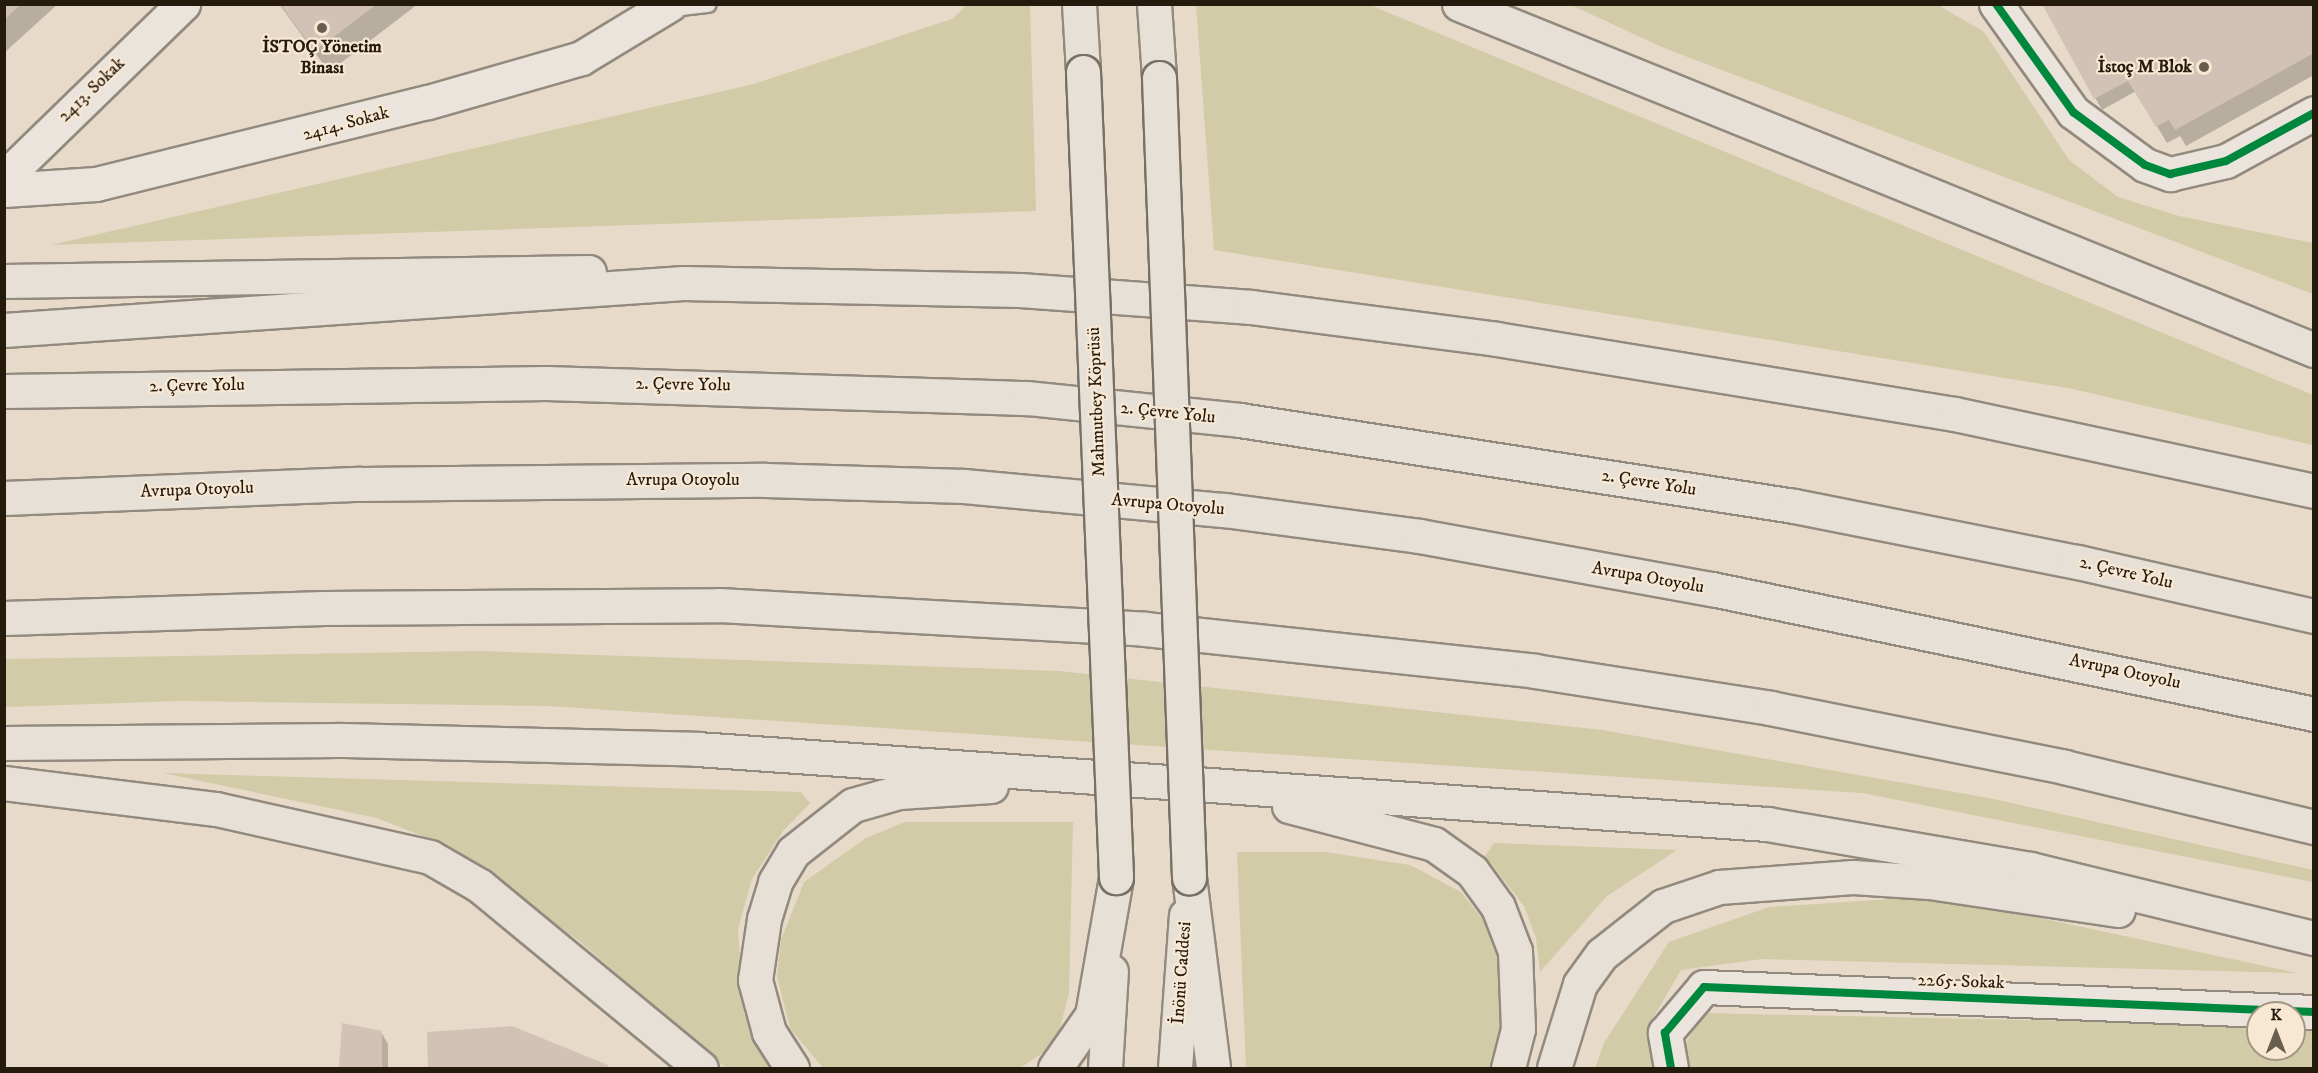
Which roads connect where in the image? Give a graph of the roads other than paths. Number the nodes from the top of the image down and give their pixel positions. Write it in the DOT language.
graph roads {
  1 [pos="183,4"];
  2 [pos="708,4"];
  3 [pos="1079,4"];
  4 [pos="1154,4"];
  5 [pos="1459,4"];
  6 [pos="1996,4"];
  7 [pos="668,7"];
  8 [pos="2313,113"];
  9 [pos="4,178"];
  10 [pos="4,190"];
  11 [pos="4,281"];
  12 [pos="683,283"];
  13 [pos="4,330"];
  14 [pos="2313,350"];
  15 [pos="4,391"];
  16 [pos="2313,491"];
  17 [pos="4,498"];
  18 [pos="2313,616"];
  19 [pos="4,618"];
  20 [pos="2313,714"];
  21 [pos="4,743"];
  22 [pos="1075,774"];
  23 [pos="4,783"];
  24 [pos="1221,787"];
  25 [pos="2313,827"];
  26 [pos="1116,877"];
  27 [pos="1189,877"];
  28 [pos="2256,926"];
  29 [pos="2313,938"];
  30 [pos="2313,1012"];
  31 [pos="701,1068"];
  32 [pos="792,1068"];
  33 [pos="1055,1068"];
  34 [pos="1106,1068"];
  35 [pos="1175,1068"];
  36 [pos="1213,1068"];
  37 [pos="1508,1068"];
  38 [pos="1554,1068"];
  39 [pos="1671,1068"];
  1 -- 9 [label="street, 2413. Sokak"];
  2 -- 7 [label="lane"];
  3 -- 26 [label="main road, Mahmutbey Köprüsü, bridge"];
  4 -- 27 [label="main road, bridge"];
  5 -- 14 [label="main road"];
  6 -- 8 [label="street"];
  7 -- 10 [label="street, 2414. Sokak"];
  11 -- 12 [label="main road"];
  12 -- 13 [label="main road"];
  12 -- 16 [label="main road"];
  15 -- 18 [label="main road, 2. Çevre Yolu"];
  17 -- 20 [label="main road, Avrupa Otoyolu"];
  19 -- 25 [label="main road"];
  21 -- 22 [label="main road"];
  22 -- 24 [label="main road"];
  22 -- 32 [label="main road"];
  23 -- 31 [label="main road"];
  24 -- 28 [label="main road"];
  24 -- 37 [label="main road"];
  26 -- 33 [label="main road"];
  26 -- 34 [label="main road"];
  27 -- 35 [label="main road, İnönü Caddesi"];
  27 -- 36 [label="main road"];
  28 -- 29 [label="main road"];
  28 -- 38 [label="main road"];
  30 -- 39 [label="street, 2265. Sokak"];
}
